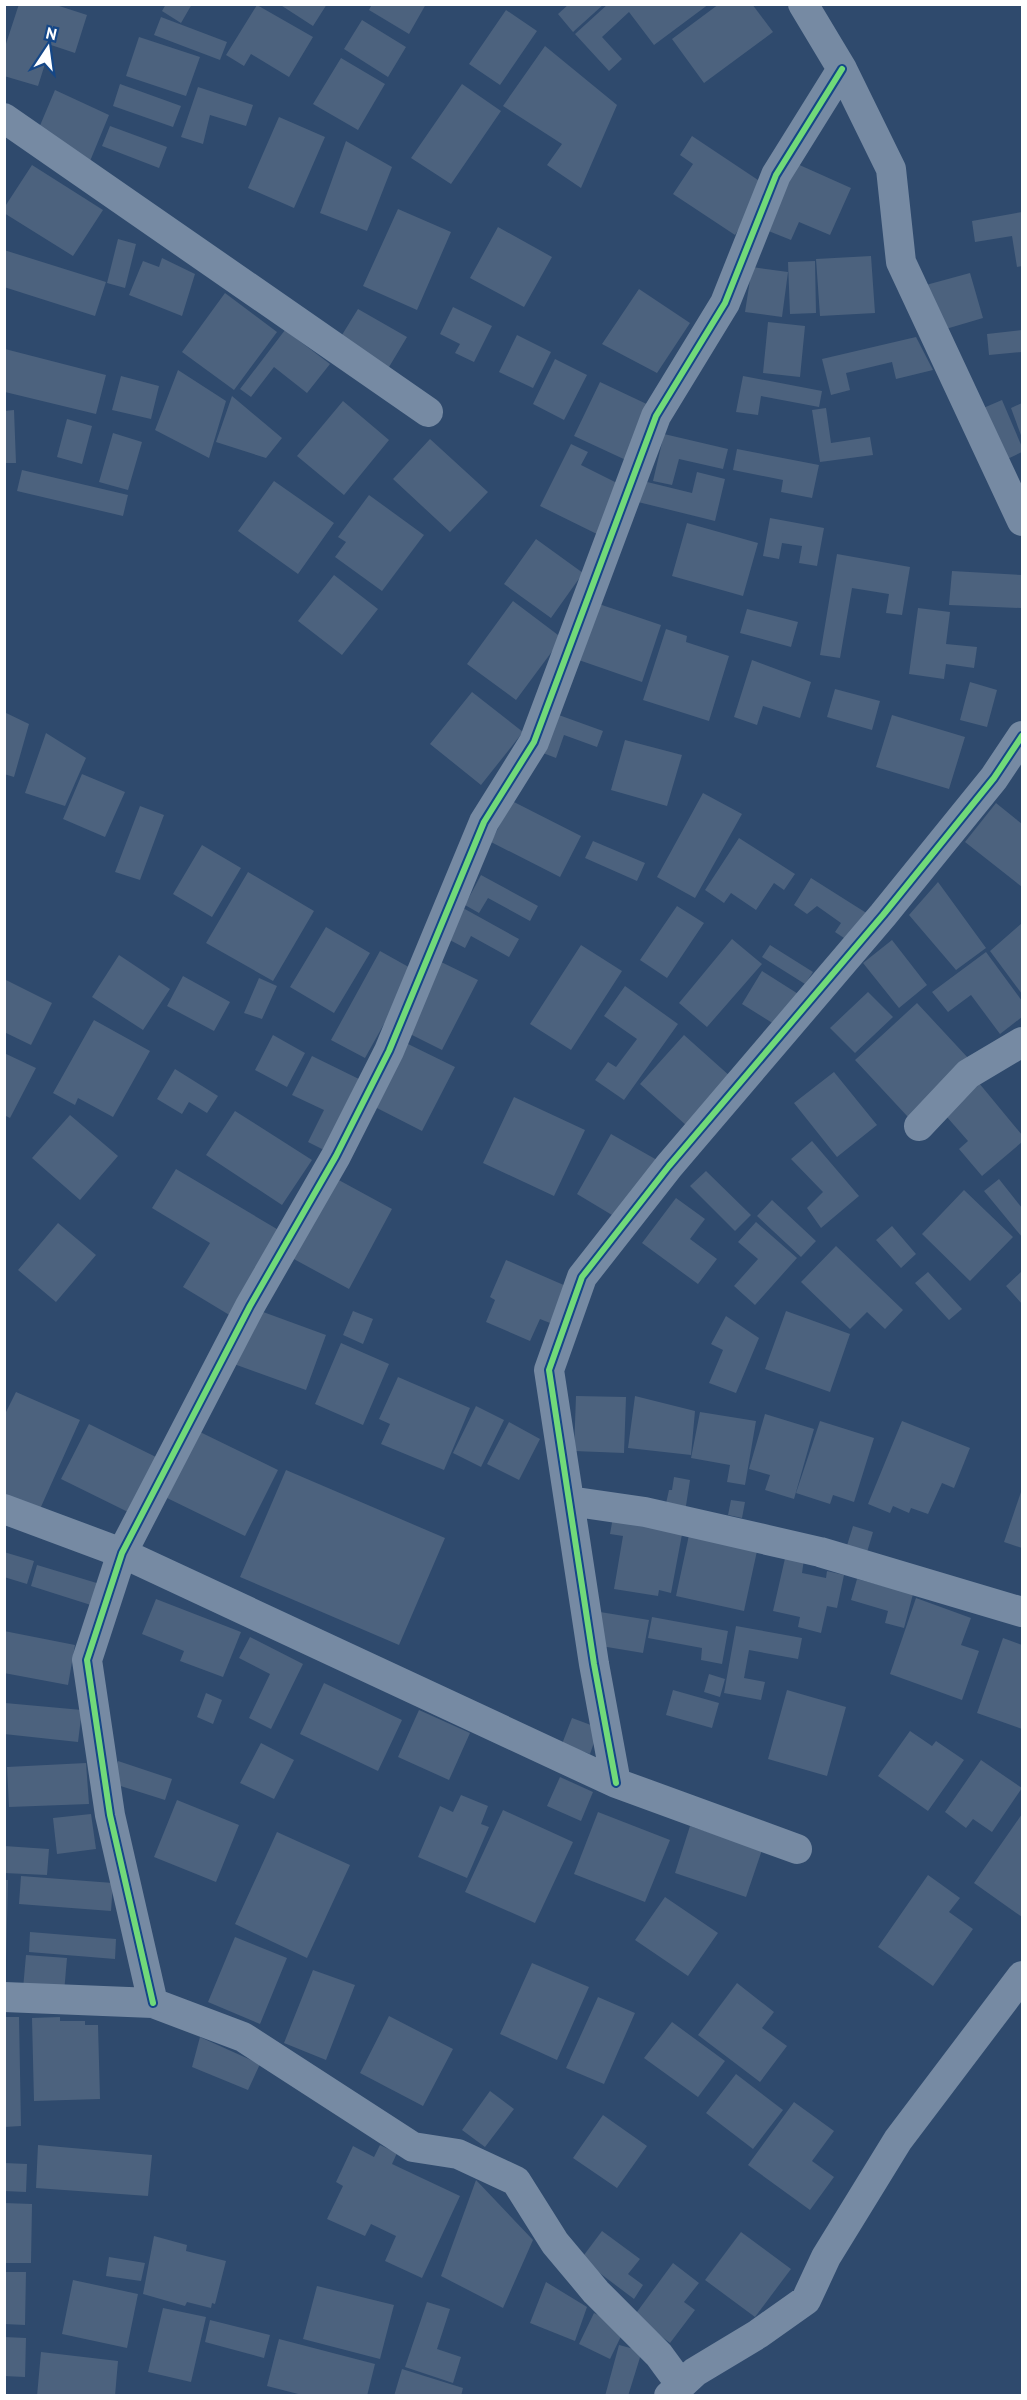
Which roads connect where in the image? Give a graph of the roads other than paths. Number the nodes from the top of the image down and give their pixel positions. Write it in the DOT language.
graph roads {
  1 [pos="804,4"];
  2 [pos="842,69"];
  3 [pos="4,118"];
  4 [pos="428,412"];
  5 [pos="1023,521"];
  6 [pos="1023,736"];
  7 [pos="1023,1042"];
  8 [pos="919,1126"];
  9 [pos="570,1501"];
  10 [pos="4,1509"];
  11 [pos="122,1553"];
  12 [pos="1023,1612"];
  13 [pos="616,1783"];
  14 [pos="797,1849"];
  15 [pos="1023,1976"];
  16 [pos="4,1997"];
  17 [pos="153,2002"];
  18 [pos="675,2390"];
  1 -- 2 [label="street"];
  2 -- 5 [label="street"];
  2 -- 11 [label="street"];
  3 -- 4 [label="street"];
  6 -- 9 [label="street"];
  7 -- 8 [label="street"];
  9 -- 12 [label="street"];
  9 -- 13 [label="street"];
  10 -- 11 [label="street"];
  11 -- 13 [label="street"];
  11 -- 17 [label="street"];
  13 -- 14 [label="street"];
  15 -- 18 [label="street"];
  16 -- 17 [label="street"];
  17 -- 18 [label="street"];
}
